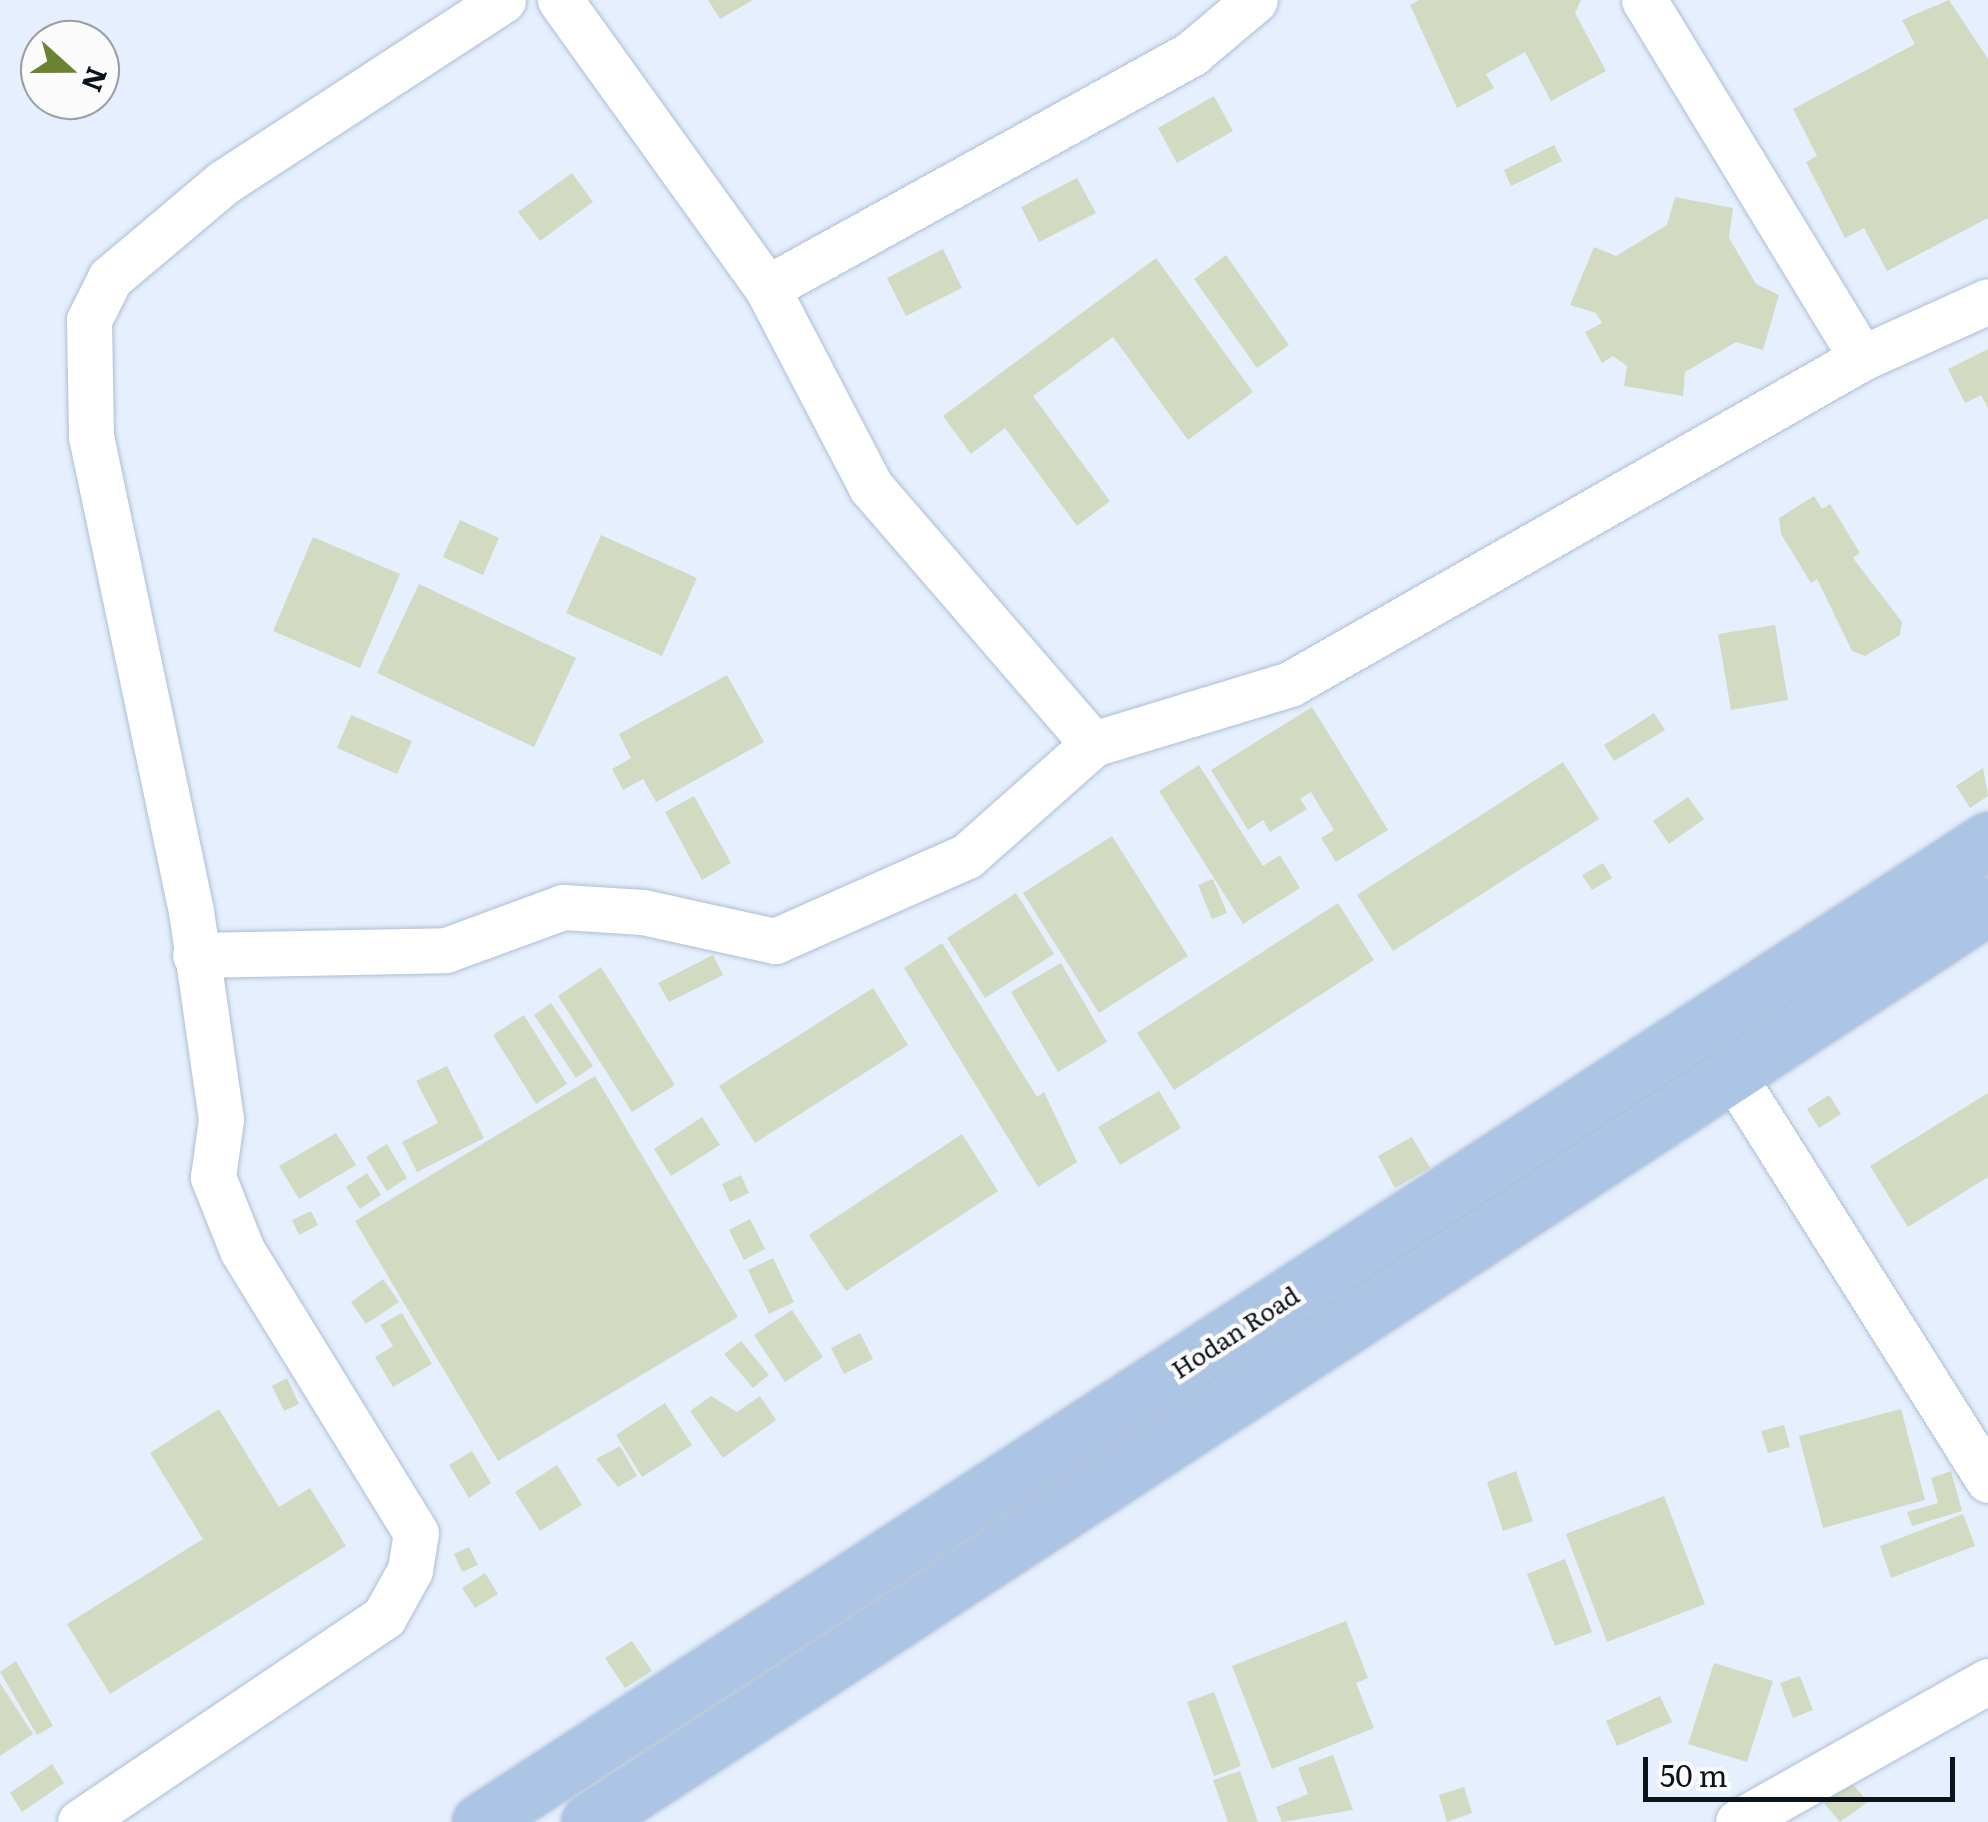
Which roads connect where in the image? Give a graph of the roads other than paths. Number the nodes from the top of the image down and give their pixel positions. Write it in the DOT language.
graph roads {
  1 [pos="503,0"];
  2 [pos="560,0"];
  3 [pos="1255,0"];
  4 [pos="1644,0"];
  5 [pos="767,288"];
  6 [pos="1988,300"];
  7 [pos="1862,358"];
  8 [pos="1093,744"];
  9 [pos="1988,840"];
  10 [pos="1988,906"];
  11 [pos="195,955"];
  12 [pos="1735,1078"];
  13 [pos="1988,1480"];
  14 [pos="1988,1681"];
  15 [pos="80,1822"];
  16 [pos="480,1822"];
  17 [pos="589,1822"];
  18 [pos="1738,1822"];
  1 -- 11 [label="street"];
  2 -- 5 [label="street"];
  3 -- 5 [label="street"];
  4 -- 7 [label="street"];
  5 -- 8 [label="street"];
  6 -- 7 [label="street"];
  7 -- 8 [label="street"];
  8 -- 11 [label="street"];
  9 -- 16 [label="main road, Hodan Road"];
  10 -- 12 [label="main road"];
  11 -- 15 [label="street"];
  12 -- 13 [label="street"];
  12 -- 17 [label="main road"];
  14 -- 18 [label="street"];
}
